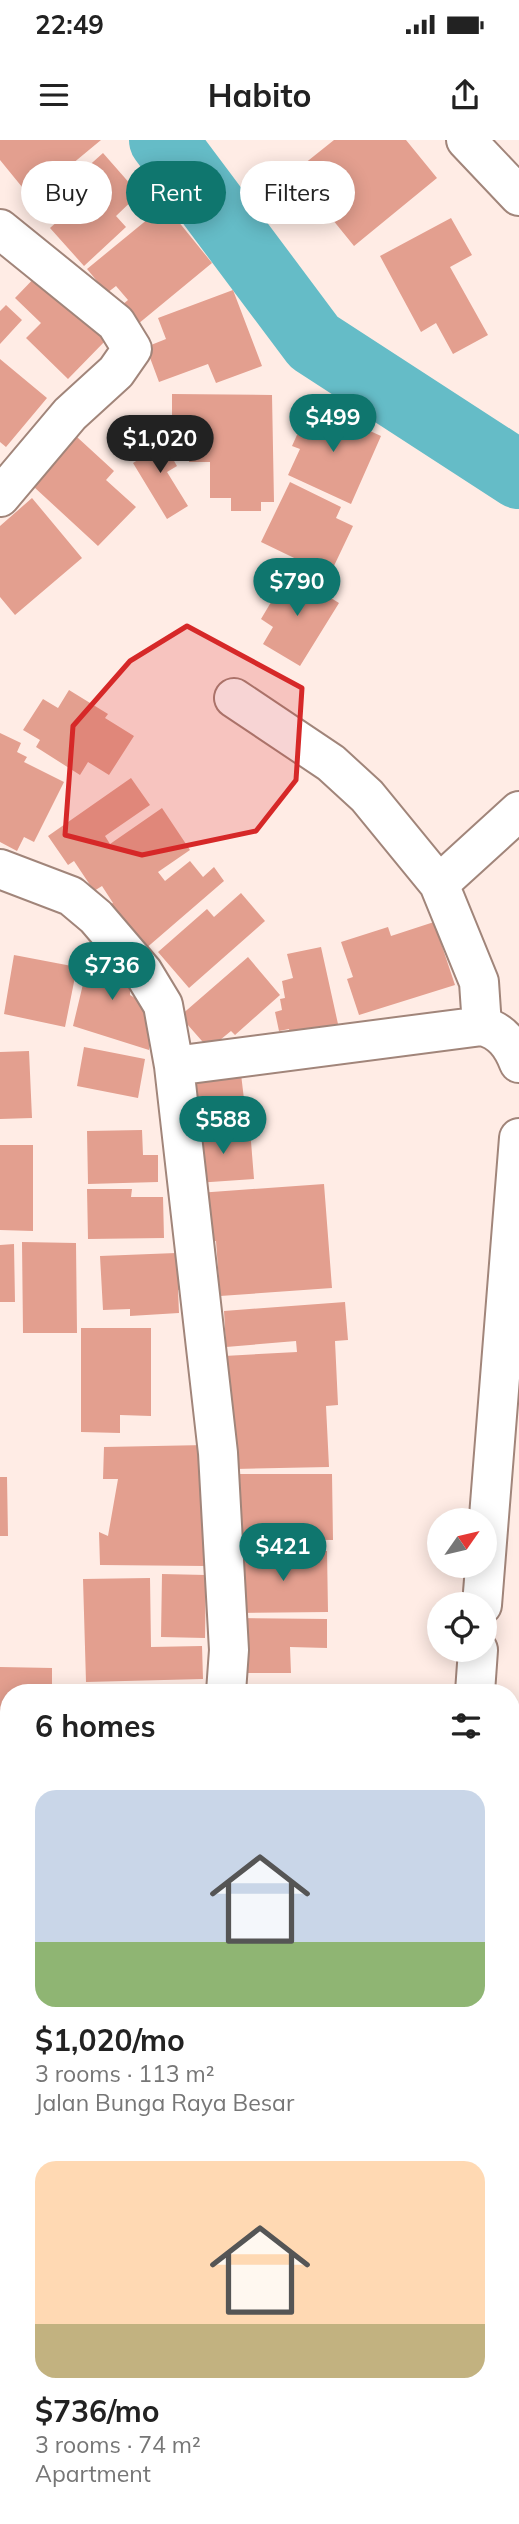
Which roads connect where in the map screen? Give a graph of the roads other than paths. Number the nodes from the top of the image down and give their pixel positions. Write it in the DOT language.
graph roads {
  1 [pos="466,140"];
  2 [pos="519,196"];
  3 [pos="0,229"];
  4 [pos="0,497"];
  5 [pos="234,698"];
  6 [pos="519,811"];
  7 [pos="0,869"];
  8 [pos="439,884"];
  9 [pos="482,1026"];
  10 [pos="518,1055"];
  11 [pos="174,1066"];
  12 [pos="519,1138"];
  13 [pos="509,1392"];
  14 [pos="484,1592"];
  15 [pos="477,1662"];
  16 [pos="227,1684"];
  17 [pos="476,1684"];
  1 -- 2 [label="street"];
  3 -- 4 [label="street"];
  5 -- 8 [label="street"];
  6 -- 8 [label="street"];
  7 -- 11 [label="street"];
  8 -- 9 [label="street"];
  9 -- 10 [label="street"];
  9 -- 11 [label="street"];
  11 -- 16 [label="street"];
  12 -- 13 [label="street"];
  13 -- 14 [label="street"];
  15 -- 17 [label="street"];
}
